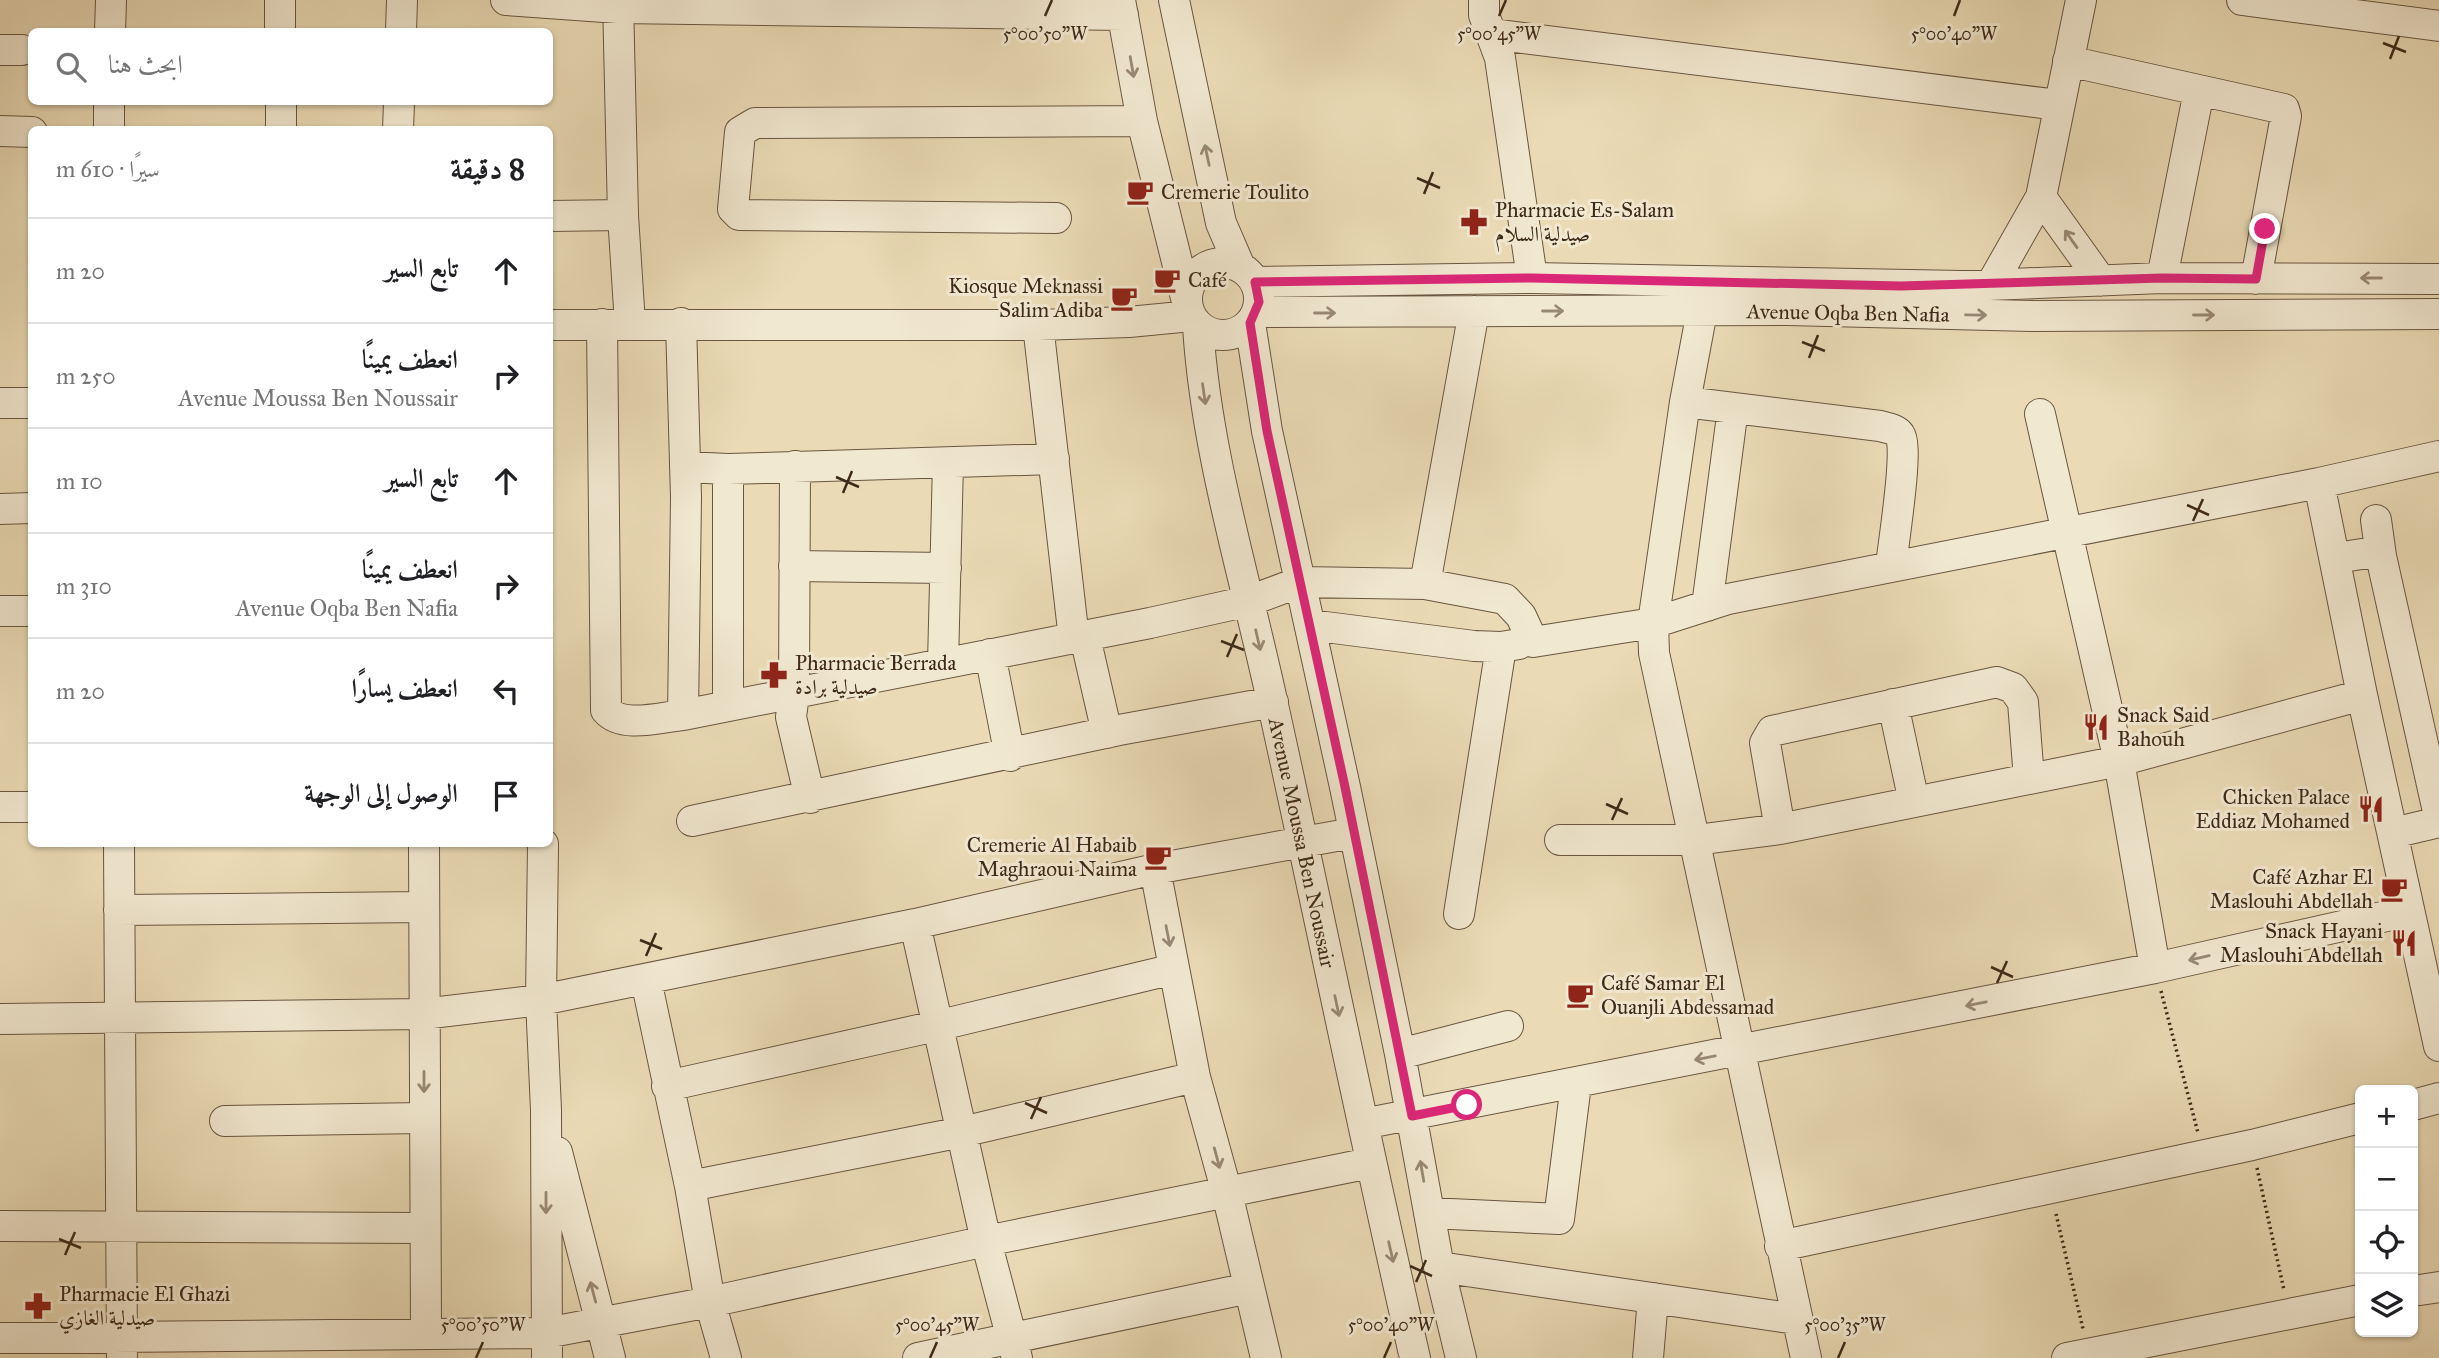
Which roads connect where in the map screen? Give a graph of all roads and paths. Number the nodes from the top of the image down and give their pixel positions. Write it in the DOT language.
graph roads {
  1 [pos="111,0"];
  2 [pos="280,0"];
  3 [pos="402,0"];
  4 [pos="506,0"];
  5 [pos="1174,0"];
  6 [pos="1484,0"];
  7 [pos="2081,0"];
  8 [pos="2242,0"];
  9 [pos="618,4"];
  10 [pos="1122,8"];
  11 [pos="2439,26"];
  12 [pos="110,28"];
  13 [pos="280,28"];
  14 [pos="401,28"];
  15 [pos="1491,34"];
  16 [pos="2068,61"];
  17 [pos="2199,91"];
  18 [pos="109,105"];
  19 [pos="281,105"];
  20 [pos="398,105"];
  21 [pos="2058,105"];
  22 [pos="1142,121"];
  23 [pos="108,126"];
  24 [pos="281,126"];
  25 [pos="398,126"];
  26 [pos="0,131"];
  27 [pos="28,132"];
  28 [pos="2041,197"];
  29 [pos="623,215"];
  30 [pos="553,216"];
  31 [pos="1056,218"];
  32 [pos="1247,274"];
  33 [pos="1532,278"];
  34 [pos="2162,278"];
  35 [pos="2256,279"];
  36 [pos="2439,279"];
  37 [pos="2101,281"];
  38 [pos="1991,285"];
  39 [pos="1474,311"];
  40 [pos="1702,311"];
  41 [pos="1192,313"];
  42 [pos="2439,314"];
  43 [pos="1254,318"];
  44 [pos="681,323"];
  45 [pos="616,324"];
  46 [pos="553,325"];
  47 [pos="1038,325"];
  48 [pos="1685,402"];
  49 [pos="0,403"];
  50 [pos="28,403"];
  51 [pos="1733,408"];
  52 [pos="2040,414"];
  53 [pos="2439,456"];
  54 [pos="1054,459"];
  55 [pos="948,463"];
  56 [pos="685,467"];
  57 [pos="794,467"];
  58 [pos="728,469"];
  59 [pos="2319,483"];
  60 [pos="28,508"];
  61 [pos="0,509"];
  62 [pos="2375,520"];
  63 [pos="2067,531"];
  64 [pos="2381,556"];
  65 [pos="2336,558"];
  66 [pos="794,566"];
  67 [pos="1891,566"];
  68 [pos="946,568"];
  69 [pos="1300,582"];
  70 [pos="1425,584"];
  71 [pos="1249,601"];
  72 [pos="1707,606"];
  73 [pos="0,611"];
  74 [pos="28,611"];
  75 [pos="1653,623"];
  76 [pos="1310,625"];
  77 [pos="1080,638"];
  78 [pos="1533,642"];
  79 [pos="1502,648"];
  80 [pos="990,654"];
  81 [pos="943,663"];
  82 [pos="794,694"];
  83 [pos="2362,695"];
  84 [pos="1273,702"];
  85 [pos="1893,704"];
  86 [pos="728,705"];
  87 [pos="683,715"];
  88 [pos="1107,733"];
  89 [pos="1010,755"];
  90 [pos="2119,761"];
  91 [pos="2029,779"];
  92 [pos="810,798"];
  93 [pos="1914,802"];
  94 [pos="0,807"];
  95 [pos="28,807"];
  96 [pos="2439,816"];
  97 [pos="692,821"];
  98 [pos="2439,822"];
  99 [pos="1780,829"];
  100 [pos="1353,833"];
  101 [pos="2393,833"];
  102 [pos="1560,839"];
  103 [pos="1696,840"];
  104 [pos="1303,844"];
  105 [pos="119,847"];
  106 [pos="424,847"];
  107 [pos="543,847"];
  108 [pos="1155,869"];
  109 [pos="424,906"];
  110 [pos="119,910"];
  111 [pos="2409,911"];
  112 [pos="1459,914"];
  113 [pos="915,924"];
  114 [pos="2155,968"];
  115 [pos="1174,969"];
  116 [pos="646,980"];
  117 [pos="541,1000"];
  118 [pos="423,1014"];
  119 [pos="0,1019"];
  120 [pos="120,1020"];
  121 [pos="936,1026"];
  122 [pos="1508,1026"];
  123 [pos="2439,1046"];
  124 [pos="1738,1052"];
  125 [pos="1400,1054"];
  126 [pos="1195,1077"];
  127 [pos="1576,1084"];
  128 [pos="667,1086"];
  129 [pos="2439,1098"];
  130 [pos="2418,1104"];
  131 [pos="546,1110"];
  132 [pos="1412,1116"];
  133 [pos="424,1118"];
  134 [pos="2355,1119"];
  135 [pos="225,1121"];
  136 [pos="1363,1124"];
  137 [pos="962,1132"];
  138 [pos="2252,1145"];
  139 [pos="2203,1155"];
  140 [pos="1370,1163"];
  141 [pos="690,1186"];
  142 [pos="2050,1188"];
  143 [pos="1227,1193"];
  144 [pos="1429,1213"];
  145 [pos="0,1226"];
  146 [pos="121,1228"];
  147 [pos="425,1228"];
  148 [pos="986,1241"];
  149 [pos="1780,1246"];
  150 [pos="1439,1267"];
  151 [pos="2439,1287"];
  152 [pos="1249,1288"];
  153 [pos="2418,1290"];
  154 [pos="1653,1298"];
  155 [pos="2355,1301"];
  156 [pos="710,1302"];
  157 [pos="2289,1312"];
  158 [pos="1796,1319"];
  159 [pos="602,1324"];
  160 [pos="426,1332"];
  161 [pos="0,1338"];
  162 [pos="547,1345"];
  163 [pos="122,1347"];
  164 [pos="1014,1349"];
  165 [pos="2078,1355"];
  166 [pos="610,1358"];
  167 [pos="726,1358"];
  168 [pos="918,1358"];
  169 [pos="1266,1358"];
  170 [pos="1415,1358"];
  171 [pos="1461,1358"];
  172 [pos="1648,1358"];
  173 [pos="1806,1358"];
  1 -- 12 [label="street"];
  2 -- 13 [label="street"];
  3 -- 14 [label="street"];
  4 -- 9 [label="street"];
  32 -- 5 [label="street, one-way"];
  6 -- 15 [label="street"];
  7 -- 16 [label="street"];
  8 -- 11 [label="street"];
  9 -- 10 [label="street"];
  9 -- 29 [label="street"];
  10 -- 22 [label="street, Avenue Moussa Ben Noussair, one-way"];
  15 -- 21 [label="street"];
  15 -- 33 [label="street"];
  16 -- 17 [label="street"];
  16 -- 21 [label="street"];
  17 -- 34 [label="street"];
  17 -- 35 [label="street"];
  18 -- 23 [label="street"];
  19 -- 24 [label="street"];
  20 -- 25 [label="street"];
  21 -- 28 [label="street"];
  22 -- 31 [label="street"];
  22 -- 41 [label="street, Avenue Moussa Ben Noussair"];
  26 -- 27 [label="street"];
  37 -- 28 [label="street, one-way"];
  28 -- 38 [label="street"];
  29 -- 30 [label="street"];
  29 -- 45 [label="street"];
  32 -- 33 [label="street, Avenue Oqba Ben Nafia"];
  32 -- 41 [label="street"];
  32 -- 43 [label="street"];
  33 -- 38 [label="street, Avenue Oqba Ben Nafia"];
  34 -- 35 [label="street, Avenue Oqba Ben Nafia"];
  34 -- 37 [label="street, Avenue Oqba Ben Nafia"];
  36 -- 35 [label="street, Avenue Oqba Ben Nafia, one-way"];
  37 -- 38 [label="street, Avenue Oqba Ben Nafia"];
  39 -- 40 [label="street, Avenue Oqba Ben Nafia, one-way"];
  43 -- 39 [label="street, Avenue Oqba Ben Nafia, one-way"];
  39 -- 70 [label="street"];
  40 -- 42 [label="street, Avenue Oqba Ben Nafia, one-way"];
  40 -- 48 [label="street"];
  41 -- 43 [label="street"];
  41 -- 47 [label="street"];
  41 -- 71 [label="street, Avenue Moussa Ben Noussair, one-way"];
  43 -- 69 [label="street"];
  44 -- 45 [label="street"];
  44 -- 47 [label="street"];
  44 -- 56 [label="street"];
  45 -- 46 [label="street"];
  45 -- 87 [label="street"];
  47 -- 54 [label="street"];
  48 -- 51 [label="street"];
  48 -- 75 [label="street"];
  49 -- 50 [label="street"];
  51 -- 67 [label="street"];
  51 -- 72 [label="street"];
  52 -- 63 [label="street"];
  53 -- 59 [label="street"];
  54 -- 55 [label="street"];
  54 -- 77 [label="street"];
  55 -- 57 [label="street"];
  55 -- 68 [label="street"];
  56 -- 58 [label="street"];
  56 -- 87 [label="street"];
  57 -- 58 [label="street"];
  57 -- 66 [label="street"];
  58 -- 86 [label="street"];
  59 -- 63 [label="street"];
  59 -- 65 [label="street"];
  60 -- 61 [label="street"];
  62 -- 64 [label="street"];
  63 -- 67 [label="street"];
  63 -- 90 [label="street"];
  64 -- 65 [label="street"];
  64 -- 96 [label="street"];
  65 -- 83 [label="street"];
  66 -- 68 [label="street"];
  66 -- 82 [label="street"];
  67 -- 72 [label="street"];
  68 -- 81 [label="street"];
  69 -- 70 [label="street"];
  69 -- 71 [label="street"];
  69 -- 76 [label="street"];
  70 -- 78 [label="street"];
  71 -- 77 [label="street"];
  71 -- 84 [label="street, Avenue Moussa Ben Noussair, one-way"];
  72 -- 75 [label="street"];
  73 -- 74 [label="street"];
  75 -- 78 [label="street"];
  75 -- 103 [label="street"];
  76 -- 79 [label="street"];
  76 -- 100 [label="street"];
  77 -- 80 [label="street"];
  77 -- 88 [label="street"];
  78 -- 79 [label="street"];
  79 -- 112 [label="street"];
  80 -- 81 [label="street"];
  80 -- 89 [label="street"];
  81 -- 82 [label="street"];
  82 -- 86 [label="street"];
  82 -- 92 [label="street"];
  83 -- 90 [label="street"];
  83 -- 101 [label="street"];
  84 -- 88 [label="street"];
  84 -- 104 [label="street, Avenue Moussa Ben Noussair"];
  85 -- 91 [label="street"];
  85 -- 93 [label="street"];
  85 -- 99 [label="street"];
  86 -- 87 [label="street"];
  88 -- 89 [label="street"];
  89 -- 92 [label="street"];
  90 -- 91 [label="street"];
  90 -- 114 [label="street"];
  91 -- 93 [label="street"];
  92 -- 97 [label="street"];
  93 -- 99 [label="street"];
  94 -- 95 [label="street"];
  98 -- 101 [label="street"];
  99 -- 103 [label="street"];
  100 -- 104 [label="street"];
  100 -- 125 [label="street"];
  101 -- 111 [label="street"];
  102 -- 103 [label="street"];
  103 -- 124 [label="street"];
  104 -- 108 [label="street"];
  104 -- 136 [label="street, Avenue Moussa Ben Noussair, one-way"];
  105 -- 110 [label="street"];
  106 -- 109 [label="street"];
  107 -- 117 [label="street"];
  108 -- 113 [label="street"];
  108 -- 115 [label="street, one-way"];
  109 -- 110 [label="street"];
  109 -- 118 [label="street"];
  110 -- 120 [label="street"];
  111 -- 114 [label="street, one-way"];
  111 -- 123 [label="street"];
  113 -- 116 [label="street"];
  113 -- 121 [label="street"];
  114 -- 124 [label="street, one-way"];
  114 -- 139 [label="path"];
  115 -- 121 [label="street"];
  115 -- 126 [label="street"];
  116 -- 117 [label="street"];
  116 -- 128 [label="street"];
  117 -- 118 [label="street"];
  117 -- 131 [label="street"];
  118 -- 120 [label="street"];
  118 -- 133 [label="street, one-way"];
  119 -- 120 [label="street"];
  120 -- 146 [label="street"];
  121 -- 128 [label="street"];
  121 -- 137 [label="street"];
  122 -- 125 [label="street"];
  124 -- 127 [label="street, one-way"];
  124 -- 149 [label="street"];
  125 -- 132 [label="street"];
  126 -- 137 [label="street"];
  126 -- 143 [label="street, one-way"];
  127 -- 132 [label="street"];
  127 -- 144 [label="street"];
  128 -- 141 [label="street"];
  129 -- 130 [label="street"];
  159 -- 131 [label="street, one-way"];
  131 -- 162 [label="street, one-way"];
  132 -- 136 [label="street"];
  144 -- 132 [label="street, one-way"];
  133 -- 135 [label="street"];
  133 -- 147 [label="street"];
  134 -- 138 [label="street"];
  136 -- 140 [label="street, Avenue Moussa Ben Noussair"];
  137 -- 141 [label="street"];
  137 -- 148 [label="street"];
  138 -- 139 [label="street"];
  138 -- 157 [label="path"];
  139 -- 142 [label="street"];
  140 -- 143 [label="street"];
  140 -- 170 [label="street, Avenue Moussa Ben Noussair, one-way"];
  141 -- 156 [label="street"];
  142 -- 149 [label="street"];
  142 -- 165 [label="path"];
  143 -- 148 [label="street"];
  143 -- 152 [label="street"];
  144 -- 150 [label="street"];
  145 -- 146 [label="street"];
  146 -- 147 [label="street"];
  146 -- 163 [label="street"];
  147 -- 160 [label="street"];
  148 -- 156 [label="street"];
  148 -- 164 [label="street"];
  149 -- 158 [label="street"];
  150 -- 154 [label="street"];
  150 -- 171 [label="street"];
  151 -- 153 [label="street"];
  152 -- 164 [label="street"];
  152 -- 169 [label="street"];
  154 -- 158 [label="street"];
  154 -- 172 [label="street"];
  155 -- 157 [label="street"];
  156 -- 159 [label="street"];
  156 -- 167 [label="street"];
  157 -- 165 [label="street"];
  158 -- 173 [label="street"];
  159 -- 162 [label="street"];
  159 -- 166 [label="street"];
  160 -- 162 [label="street"];
  160 -- 163 [label="street"];
  161 -- 163 [label="street"];
  164 -- 168 [label="street"];
}
